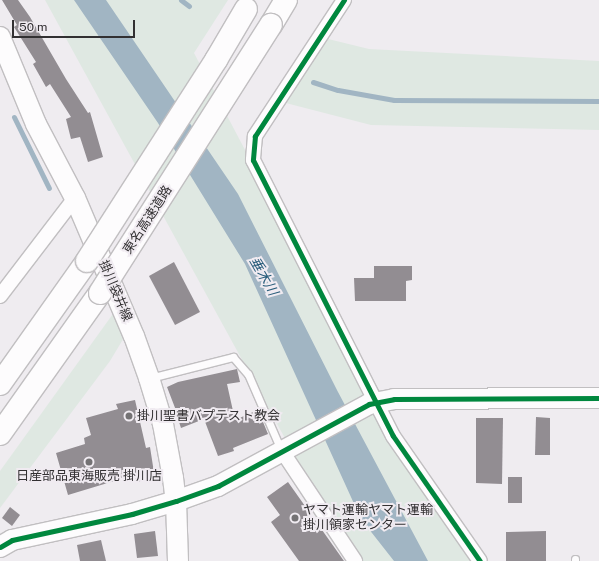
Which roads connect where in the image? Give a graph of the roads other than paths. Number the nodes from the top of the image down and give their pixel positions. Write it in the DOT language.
graph roads {
  1 [pos="286,0"];
  2 [pos="344,0"];
  3 [pos="249,5"];
  4 [pos="0,37"];
  5 [pos="75,198"];
  6 [pos="0,296"];
  7 [pos="149,378"];
  8 [pos="0,384"];
  9 [pos="599,398"];
  10 [pos="373,403"];
  11 [pos="0,434"];
  12 [pos="288,447"];
  13 [pos="176,501"];
  14 [pos="0,547"];
  15 [pos="178,561"];
  16 [pos="355,561"];
  17 [pos="480,561"];
  1 -- 11 [label="highway, 東名高速道路, bridge"];
  2 -- 10 [label="street"];
  3 -- 8 [label="highway, bridge"];
  4 -- 5 [label="street, 掛川袋井線"];
  5 -- 6 [label="street"];
  5 -- 7 [label="street, 掛川袋井線"];
  7 -- 12 [label="lane"];
  7 -- 13 [label="street, 掛川袋井線"];
  9 -- 10 [label="street"];
  10 -- 12 [label="street"];
  10 -- 17 [label="street"];
  12 -- 13 [label="street"];
  12 -- 16 [label="street"];
  13 -- 14 [label="street"];
  13 -- 15 [label="street, 掛川袋井線"];
}
